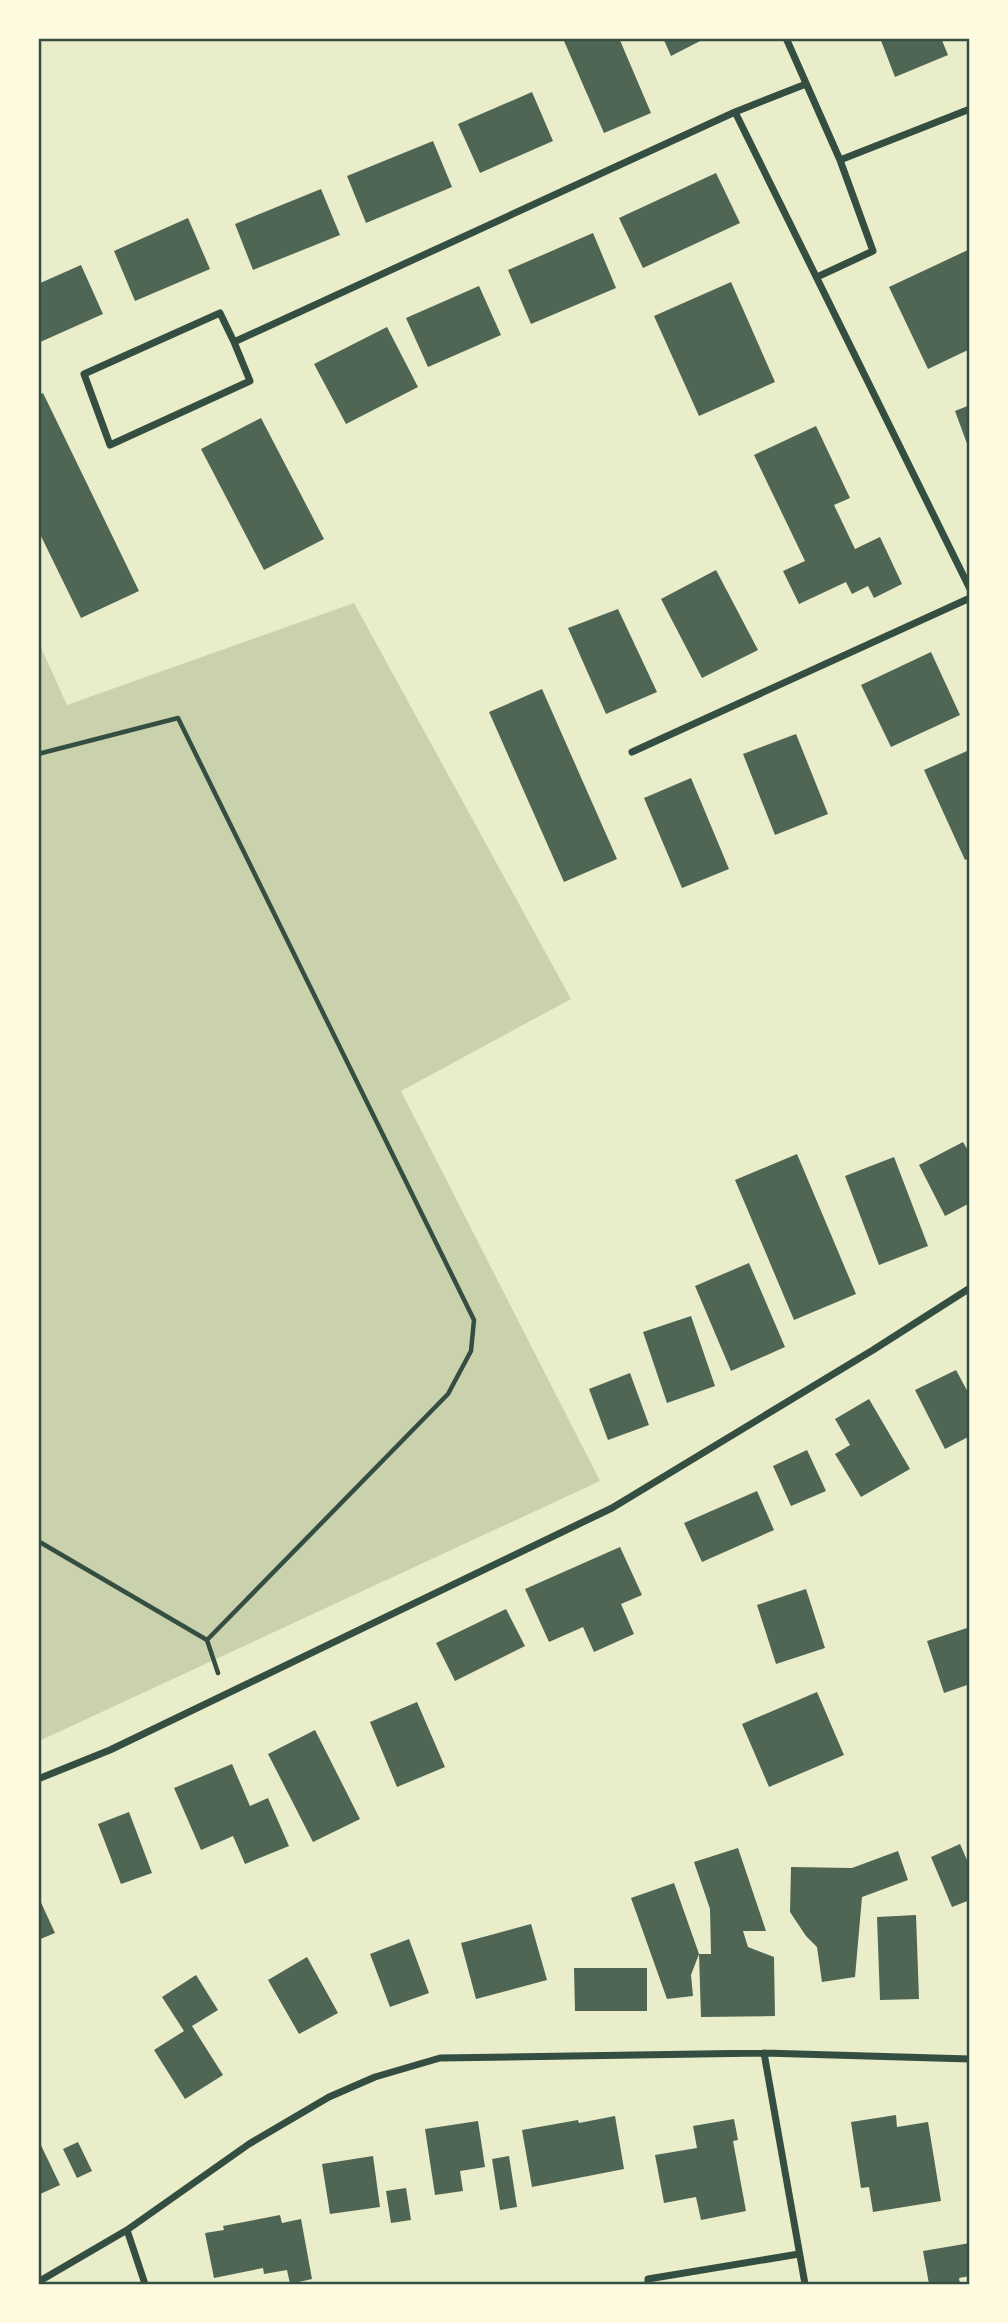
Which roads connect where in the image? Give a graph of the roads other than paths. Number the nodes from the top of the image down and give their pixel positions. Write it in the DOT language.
graph roads {
  1 [pos="786,38"];
  2 [pos="806,84"];
  3 [pos="970,109"];
  4 [pos="735,112"];
  5 [pos="840,160"];
  6 [pos="817,277"];
  7 [pos="234,342"];
  8 [pos="970,589"];
  9 [pos="970,598"];
  10 [pos="632,752"];
  11 [pos="970,1288"];
  12 [pos="38,1779"];
  13 [pos="764,2053"];
  14 [pos="970,2059"];
  15 [pos="127,2230"];
  16 [pos="799,2254"];
  17 [pos="38,2282"];
  18 [pos="145,2284"];
  19 [pos="648,2284"];
  20 [pos="805,2284"];
  1 -- 2 [label="street"];
  2 -- 4 [label="street"];
  2 -- 5 [label="street"];
  3 -- 5 [label="street"];
  4 -- 6 [label="street"];
  4 -- 7 [label="street"];
  5 -- 6 [label="street"];
  6 -- 8 [label="street"];
  7 -- 7 [label="street"];
  9 -- 10 [label="street"];
  11 -- 12 [label="street"];
  13 -- 14 [label="street"];
  13 -- 15 [label="street"];
  13 -- 16 [label="street"];
  15 -- 17 [label="street"];
  15 -- 18 [label="street"];
  16 -- 19 [label="street"];
  16 -- 20 [label="street"];
}
